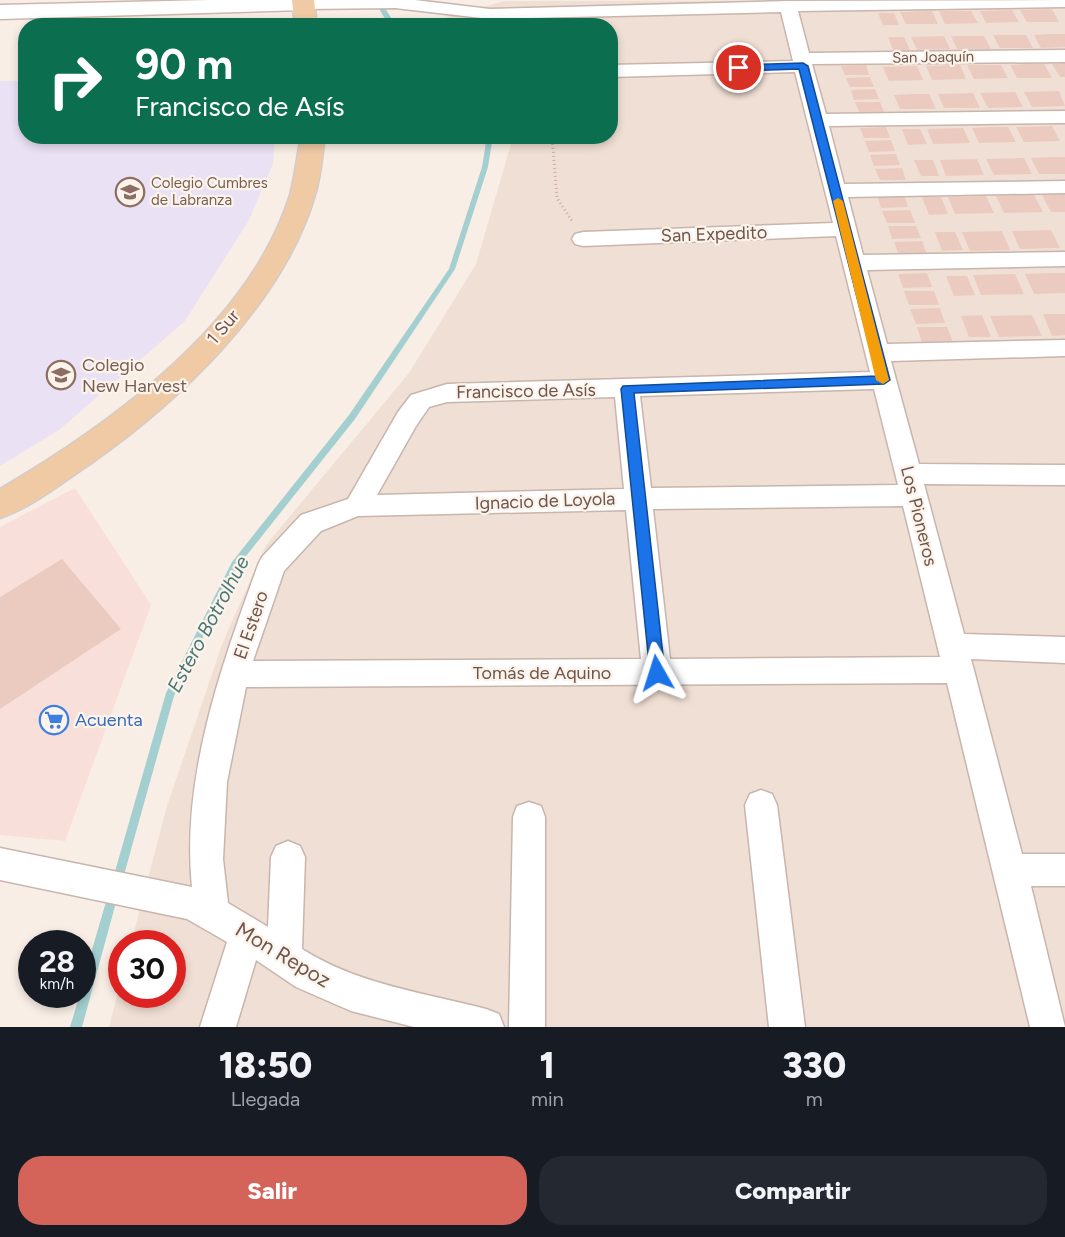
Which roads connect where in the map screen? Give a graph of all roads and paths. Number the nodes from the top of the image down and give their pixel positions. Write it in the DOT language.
graph roads {
  1 [pos="1028,1"];
  2 [pos="303,2"];
  3 [pos="1065,2"];
  4 [pos="788,6"];
  5 [pos="0,12"];
  6 [pos="305,18"];
  7 [pos="1065,56"];
  8 [pos="802,62"];
  9 [pos="618,71"];
  10 [pos="1065,117"];
  11 [pos="817,120"];
  12 [pos="312,144"];
  13 [pos="553,144"];
  14 [pos="1065,187"];
  15 [pos="836,191"];
  16 [pos="845,229"];
  17 [pos="583,239"];
  18 [pos="1065,258"];
  19 [pos="854,263"];
  20 [pos="1065,348"];
  21 [pos="877,354"];
  22 [pos="884,380"];
  23 [pos="627,389"];
  24 [pos="1065,475"];
  25 [pos="911,485"];
  26 [pos="639,499"];
  27 [pos="0,505"];
  28 [pos="357,506"];
  29 [pos="1065,650"];
  30 [pos="955,658"];
  31 [pos="657,673"];
  32 [pos="234,674"];
  33 [pos="761,805"];
  34 [pos="529,817"];
  35 [pos="288,857"];
  36 [pos="0,864"];
  37 [pos="1010,870"];
  38 [pos="1065,870"];
  39 [pos="212,912"];
  40 [pos="247,934"];
  41 [pos="284,956"];
  42 [pos="218,1027"];
  43 [pos="484,1027"];
  44 [pos="528,1027"];
  45 [pos="787,1027"];
  46 [pos="1048,1027"];
  1 -- 3 [label="street"];
  1 -- 4 [label="street"];
  2 -- 4 [label="street"];
  2 -- 5 [label="street"];
  2 -- 6 [label="main road"];
  4 -- 8 [label="street, Los Pioneros"];
  7 -- 8 [label="street, San Joaquín"];
  8 -- 9 [label="street, San Joaquín"];
  8 -- 11 [label="street, Los Pioneros"];
  10 -- 11 [label="street"];
  11 -- 15 [label="street, Los Pioneros"];
  12 -- 27 [label="main road, 1 Sur"];
  13 -- 17 [label="path"];
  14 -- 15 [label="street"];
  15 -- 16 [label="street, Los Pioneros"];
  16 -- 17 [label="street, San Expedito"];
  16 -- 19 [label="street, Los Pioneros"];
  18 -- 19 [label="street"];
  19 -- 21 [label="street, Los Pioneros"];
  20 -- 21 [label="street"];
  21 -- 22 [label="street, Los Pioneros"];
  22 -- 23 [label="street, Francisco de Asís"];
  22 -- 25 [label="street, Los Pioneros"];
  23 -- 26 [label="street"];
  23 -- 28 [label="street, Francisco de Asís"];
  24 -- 25 [label="street, Ignacio de Loyola"];
  25 -- 26 [label="street, Ignacio de Loyola"];
  25 -- 30 [label="street, Los Pioneros"];
  26 -- 28 [label="street, Ignacio de Loyola"];
  26 -- 31 [label="street"];
  28 -- 32 [label="street, El Estero"];
  29 -- 30 [label="street, Tomás de Aquino"];
  30 -- 31 [label="street, Tomás de Aquino"];
  30 -- 37 [label="street, Los Pioneros"];
  31 -- 32 [label="street, Tomás de Aquino"];
  32 -- 39 [label="street, El Estero"];
  33 -- 45 [label="street"];
  34 -- 44 [label="street"];
  35 -- 41 [label="street"];
  36 -- 39 [label="street, Mon Repoz"];
  37 -- 38 [label="street"];
  37 -- 46 [label="street, Los Pioneros"];
  39 -- 40 [label="street, Mon Repoz"];
  40 -- 41 [label="street, Mon Repoz"];
  40 -- 42 [label="street"];
  41 -- 43 [label="street, Mon Repoz"];
}
